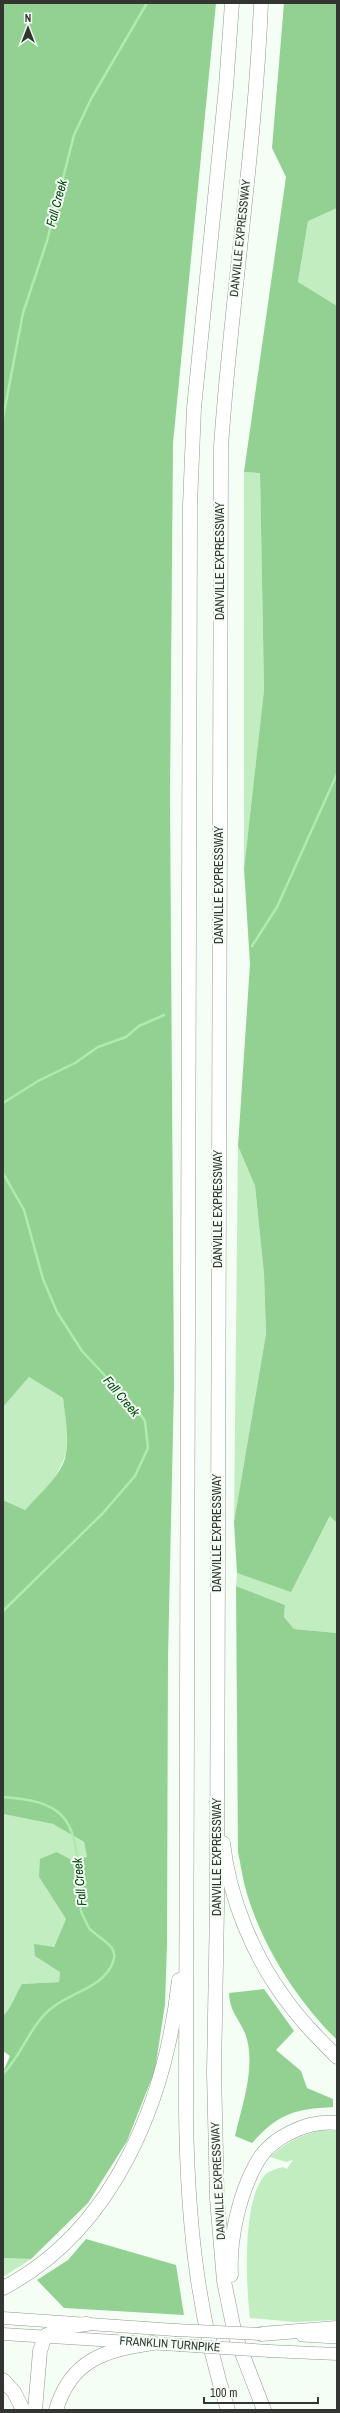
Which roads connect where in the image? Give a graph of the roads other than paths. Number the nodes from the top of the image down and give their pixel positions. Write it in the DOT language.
graph roads {
  1 [pos="232,3"];
  2 [pos="261,3"];
  3 [pos="216,1784"];
  4 [pos="187,1914"];
  5 [pos="337,2057"];
  6 [pos="337,2123"];
  7 [pos="3,2288"];
  8 [pos="3,2318"];
  9 [pos="87,2324"];
  10 [pos="337,2328"];
  11 [pos="3,2334"];
  12 [pos="261,2334"];
  13 [pos="236,2335"];
  14 [pos="45,2336"];
  15 [pos="337,2338"];
  16 [pos="153,2343"];
  17 [pos="337,2354"];
  18 [pos="216,2366"];
  19 [pos="3,2380"];
  20 [pos="23,2410"];
  21 [pos="35,2410"];
  22 [pos="56,2410"];
  23 [pos="219,2410"];
  24 [pos="228,2410"];
  25 [pos="264,2410"];
  1 -- 4 [label="highway"];
  2 -- 3 [label="highway, DANVILLE EXPRESSWAY"];
  3 -- 5 [label="highway"];
  3 -- 13 [label="highway, DANVILLE EXPRESSWAY"];
  4 -- 7 [label="highway"];
  4 -- 18 [label="highway"];
  6 -- 13 [label="highway"];
  8 -- 9 [label="main road, FRANKLIN TURNPIKE"];
  9 -- 12 [label="main road, FRANKLIN TURNPIKE, bridge"];
  9 -- 14 [label="highway"];
  10 -- 12 [label="highway"];
  11 -- 14 [label="main road, FRANKLIN TURNPIKE"];
  12 -- 15 [label="main road, FRANKLIN TURNPIKE"];
  13 -- 25 [label="highway, DANVILLE EXPRESSWAY"];
  14 -- 16 [label="main road, FRANKLIN TURNPIKE"];
  14 -- 21 [label="highway"];
  16 -- 17 [label="main road, FRANKLIN TURNPIKE, bridge"];
  16 -- 22 [label="highway"];
  18 -- 23 [label="highway"];
  18 -- 24 [label="highway"];
  19 -- 20 [label="highway"];
}
